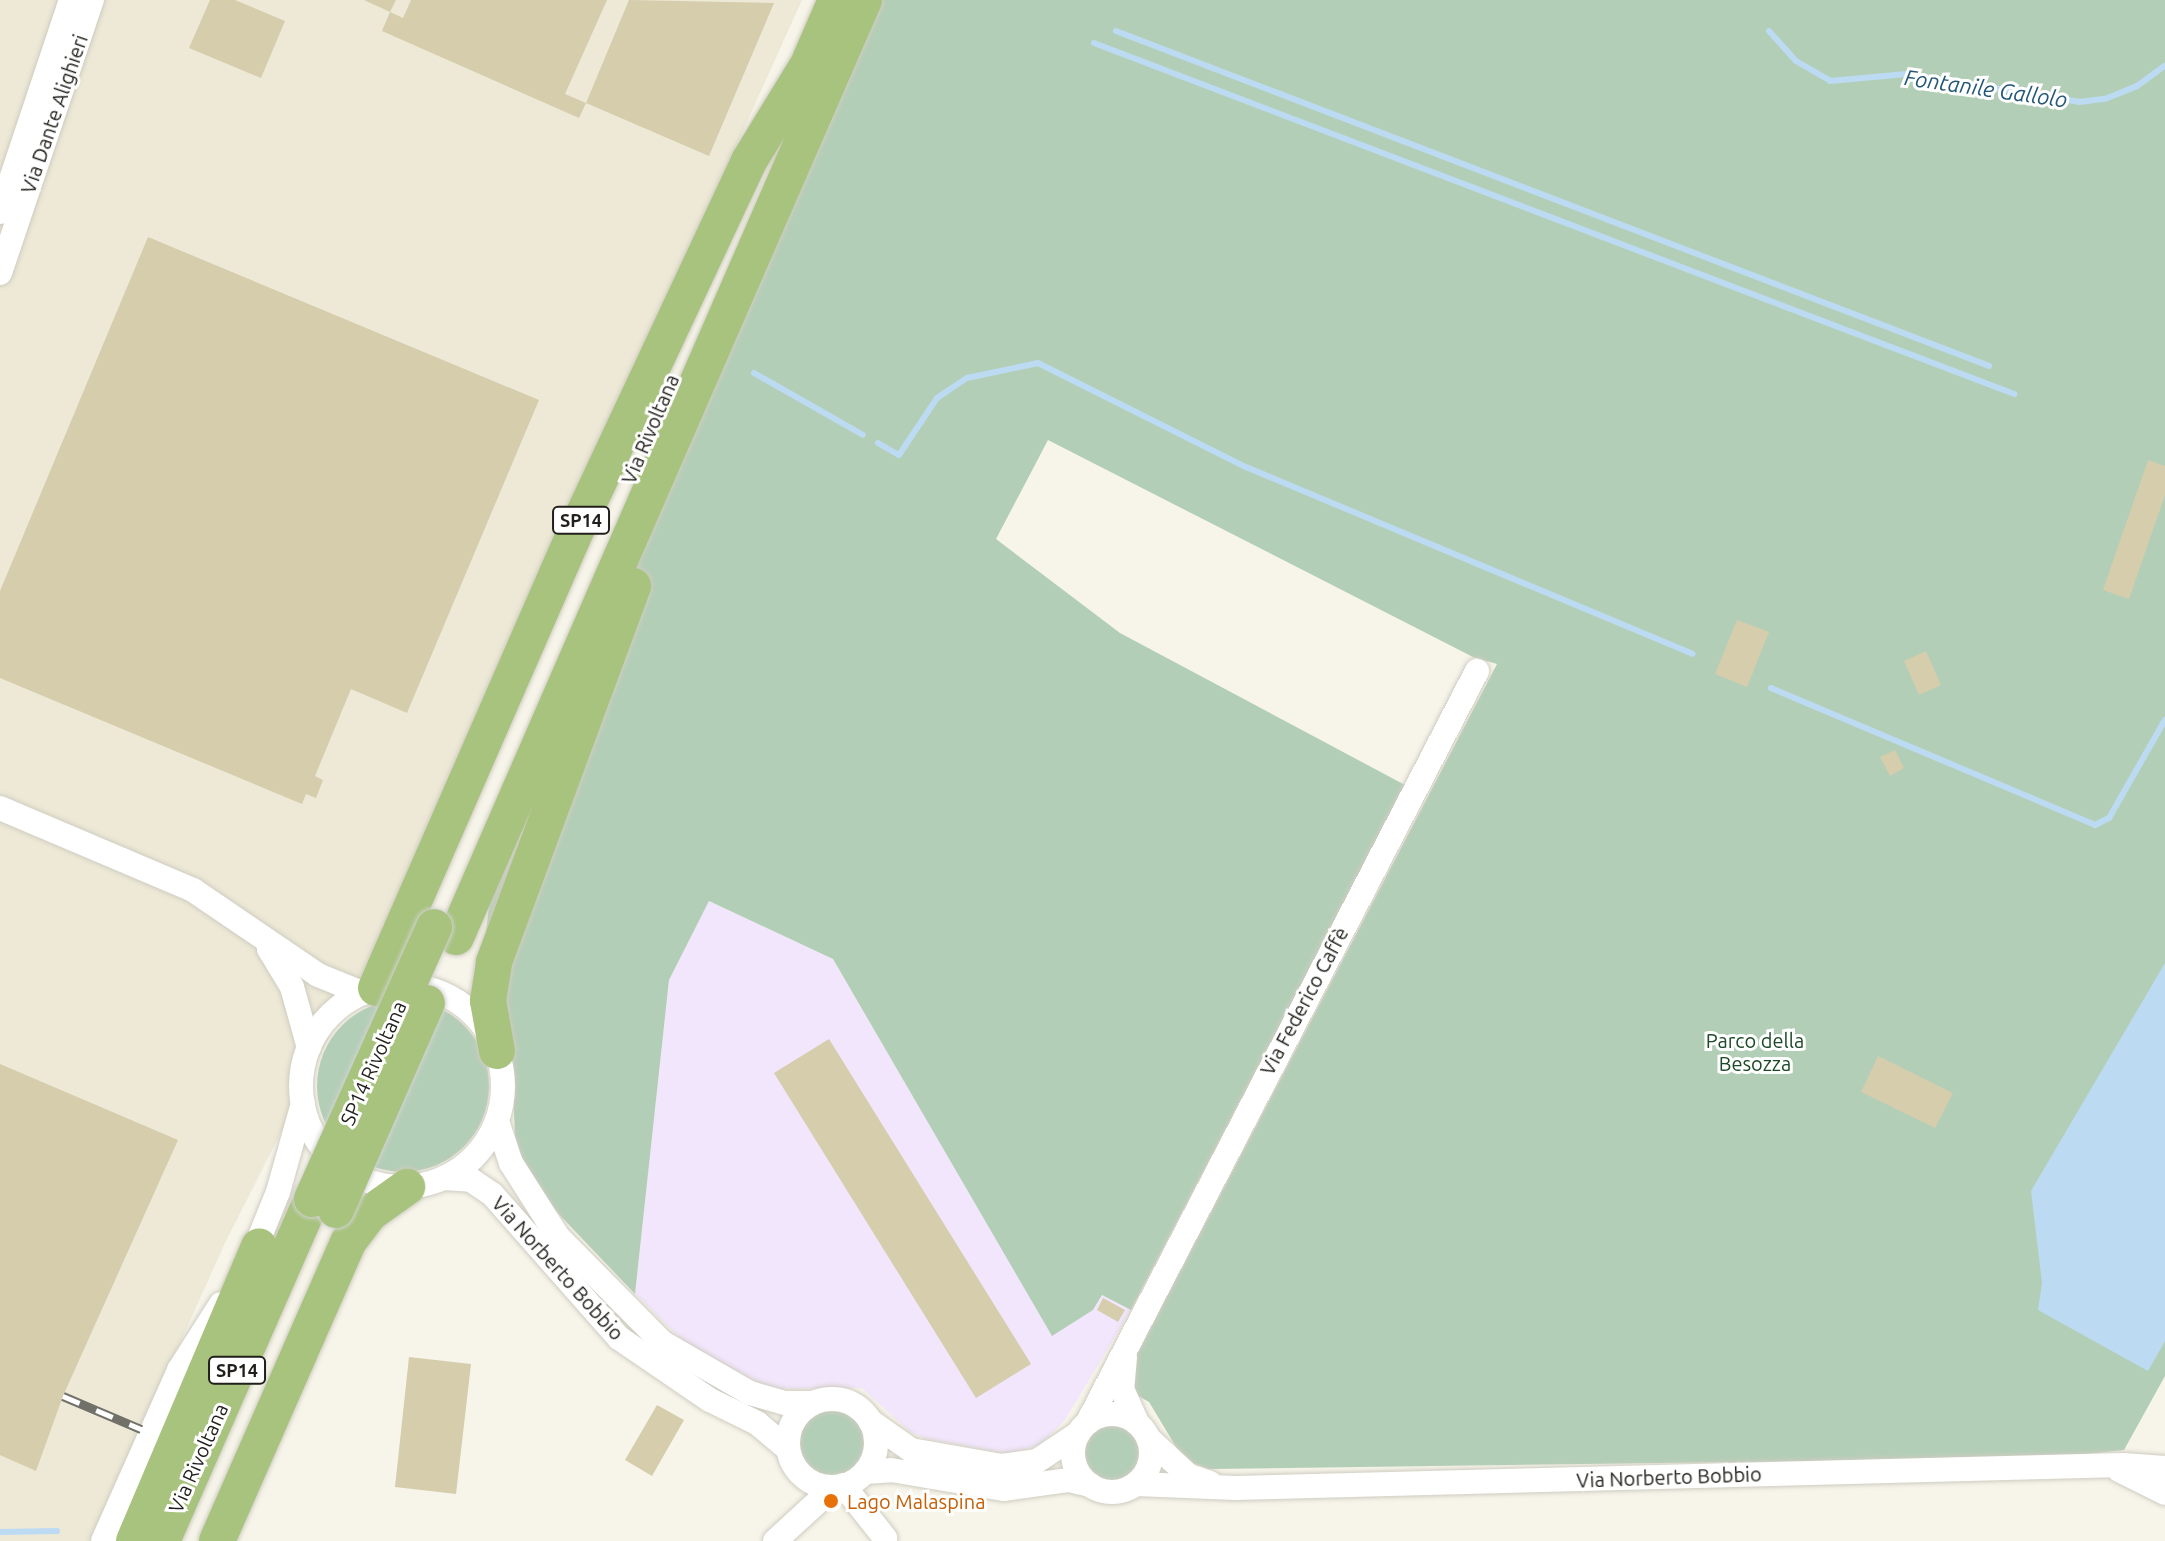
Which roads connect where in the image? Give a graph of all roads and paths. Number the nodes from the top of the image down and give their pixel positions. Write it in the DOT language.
graph roads {
  1 [pos="71,0"];
  2 [pos="92,0"];
  3 [pos="836,0"];
  4 [pos="864,0"];
  5 [pos="809,63"];
  6 [pos="818,104"];
  7 [pos="0,212"];
  8 [pos="0,273"];
  9 [pos="1477,671"];
  10 [pos="0,808"];
  11 [pos="253,928"];
  12 [pos="445,932"];
  13 [pos="369,990"];
  14 [pos="309,1048"];
  15 [pos="497,1051"];
  16 [pos="303,1103"];
  17 [pos="497,1121"];
  18 [pos="444,1178"];
  19 [pos="407,1187"];
  20 [pos="324,1205"];
  21 [pos="259,1246"];
  22 [pos="1131,1332"];
  23 [pos="813,1403"];
  24 [pos="870,1421"];
  25 [pos="1083,1427"];
  26 [pos="1142,1430"];
  27 [pos="788,1449"];
  28 [pos="2102,1465"];
  29 [pos="2165,1468"];
  30 [pos="850,1480"];
  31 [pos="1136,1484"];
  32 [pos="1090,1485"];
  33 [pos="1236,1488"];
  34 [pos="2165,1493"];
  35 [pos="103,1541"];
  36 [pos="134,1541"];
  37 [pos="162,1541"];
  38 [pos="190,1541"];
  39 [pos="217,1541"];
  40 [pos="775,1541"];
  1 -- 7 [label="street, Via Dante Alighieri"];
  2 -- 8 [label="street, Via Dante Alighieri"];
  3 -- 5 [label="highway, SP14"];
  4 -- 6 [label="highway, SP14"];
  5 -- 12 [label="highway, Via Rivoltana / SP14"];
  5 -- 13 [label="highway, SP14"];
  6 -- 12 [label="highway, Via Rivoltana / SP14"];
  6 -- 15 [label="highway, SP14"];
  9 -- 22 [label="street, Via Federico Caffè"];
  10 -- 11 [label="street, Via Norberto Bobbio"];
  11 -- 13 [label="street, Via Norberto Bobbio"];
  11 -- 14 [label="street, Via Norberto Bobbio"];
  12 -- 20 [label="highway, SP14 Rivoltana / SP14, bridge"];
  13 -- 14 [label="street, Via Norberto Bobbio"];
  13 -- 15 [label="street, Via Norberto Bobbio"];
  14 -- 16 [label="street, Via Norberto Bobbio"];
  15 -- 17 [label="street, Via Norberto Bobbio"];
  16 -- 19 [label="street, Via Norberto Bobbio"];
  16 -- 21 [label="street, SP14"];
  17 -- 18 [label="street, Via Norberto Bobbio"];
  17 -- 23 [label="street, Via Norberto Bobbio"];
  18 -- 19 [label="street, Via Norberto Bobbio"];
  18 -- 27 [label="street, Via Norberto Bobbio"];
  19 -- 39 [label="highway, SP14"];
  20 -- 37 [label="highway, Via Rivoltana / SP14"];
  20 -- 38 [label="highway, Via Rivoltana / SP14"];
  21 -- 35 [label="street"];
  21 -- 36 [label="highway, SP14"];
  22 -- 25 [label="street"];
  22 -- 26 [label="street"];
  23 -- 24 [label="street, Via Norberto Bobbio"];
  23 -- 27 [label="street"];
  24 -- 25 [label="street, Via Norberto Bobbio"];
  24 -- 30 [label="street"];
  25 -- 26 [label="street, Via Norberto Bobbio"];
  25 -- 32 [label="street"];
  26 -- 31 [label="street"];
  26 -- 33 [label="street, Via Norberto Bobbio"];
  27 -- 30 [label="street, Via Norberto Bobbio"];
  28 -- 29 [label="street, Via Norberto Bobbio"];
  28 -- 33 [label="street, Via Norberto Bobbio"];
  28 -- 34 [label="street, Via Norberto Bobbio"];
  30 -- 32 [label="street, Via Norberto Bobbio"];
  30 -- 40 [label="street"];
  31 -- 32 [label="street, Via Norberto Bobbio"];
  31 -- 33 [label="street, Via Norberto Bobbio"];
}
